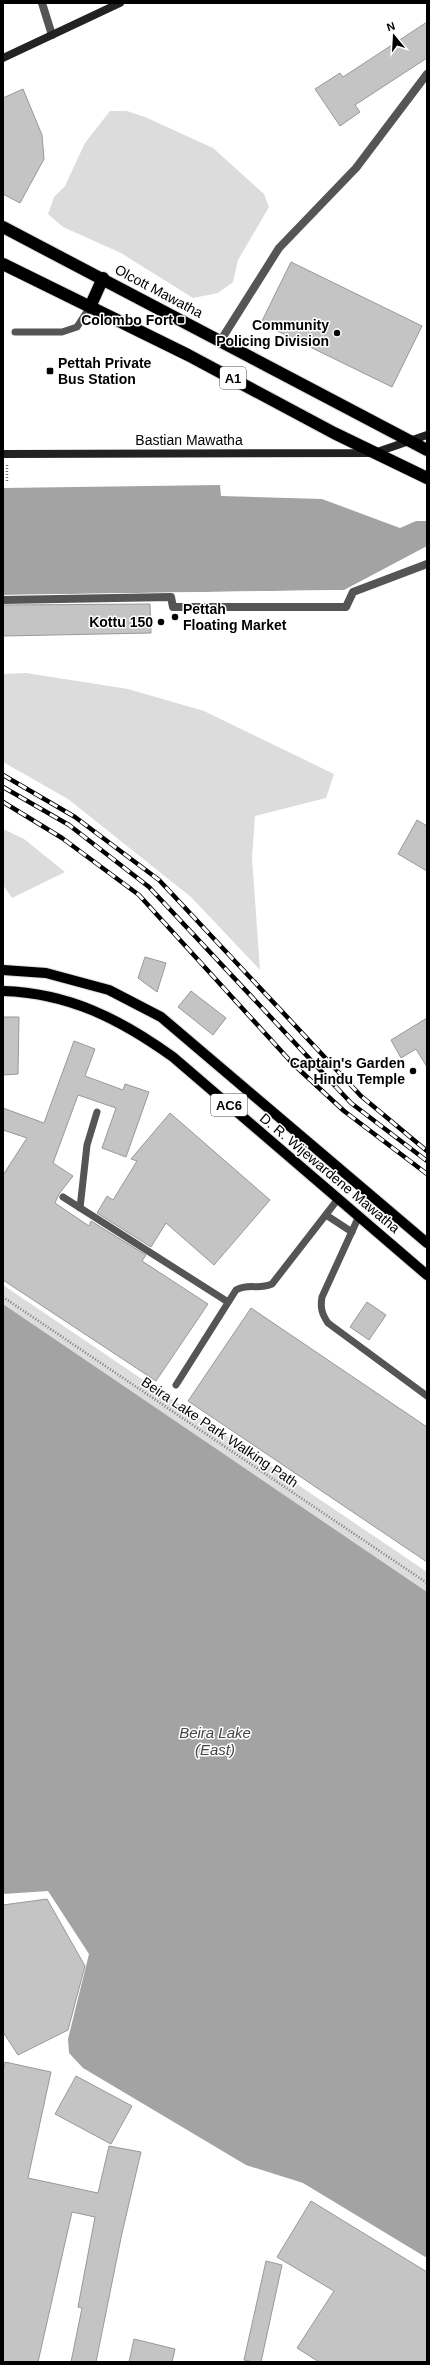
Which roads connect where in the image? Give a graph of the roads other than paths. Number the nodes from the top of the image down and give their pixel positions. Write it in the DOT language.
graph roads {
  1 [pos="42,3"];
  2 [pos="120,3"];
  3 [pos="52,35"];
  4 [pos="3,58"];
  5 [pos="427,74"];
  6 [pos="3,227"];
  7 [pos="3,264"];
  8 [pos="103,278"];
  9 [pos="90,307"];
  10 [pos="15,332"];
  11 [pos="221,340"];
  12 [pos="427,435"];
  13 [pos="411,441"];
  14 [pos="427,450"];
  15 [pos="374,453"];
  16 [pos="3,454"];
  17 [pos="427,478"];
  18 [pos="427,564"];
  19 [pos="3,600"];
  20 [pos="3,970"];
  21 [pos="3,991"];
  22 [pos="96,1112"];
  23 [pos="63,1197"];
  24 [pos="338,1199"];
  25 [pos="80,1208"];
  26 [pos="326,1215"];
  27 [pos="359,1216"];
  28 [pos="352,1232"];
  29 [pos="427,1243"];
  30 [pos="427,1274"];
  31 [pos="228,1302"];
  32 [pos="176,1385"];
  33 [pos="427,1396"];
  1 -- 3 [label="street"];
  2 -- 3 [label="street"];
  3 -- 4 [label="street"];
  5 -- 11 [label="street"];
  6 -- 8 [label="highway, Olcott Mawatha / A1"];
  7 -- 9 [label="highway, A1"];
  8 -- 9 [label="highway"];
  8 -- 11 [label="highway, Olcott Mawatha / A1"];
  9 -- 10 [label="lane"];
  9 -- 15 [label="highway, A1"];
  11 -- 13 [label="highway, Olcott Mawatha / A1"];
  12 -- 13 [label="street, Bastian Mawatha"];
  13 -- 14 [label="highway, Olcott Mawatha / A1"];
  13 -- 15 [label="street, Bastian Mawatha"];
  15 -- 16 [label="street, Bastian Mawatha"];
  15 -- 17 [label="highway, A1"];
  18 -- 19 [label="street"];
  20 -- 29 [label="main road, D. R. Wijewardene Mawatha / AC6"];
  21 -- 24 [label="main road, D. R. Wijewardene Mawatha / AC6"];
  22 -- 25 [label="lane"];
  23 -- 25 [label="lane"];
  24 -- 26 [label="lane"];
  24 -- 27 [label="main road, D. R. Wijewardene Mawatha / AC6"];
  25 -- 31 [label="lane"];
  26 -- 28 [label="lane"];
  26 -- 31 [label="lane"];
  27 -- 28 [label="lane"];
  27 -- 30 [label="main road, D. R. Wijewardene Mawatha / AC6"];
  28 -- 33 [label="lane"];
  31 -- 32 [label="lane"];
}
